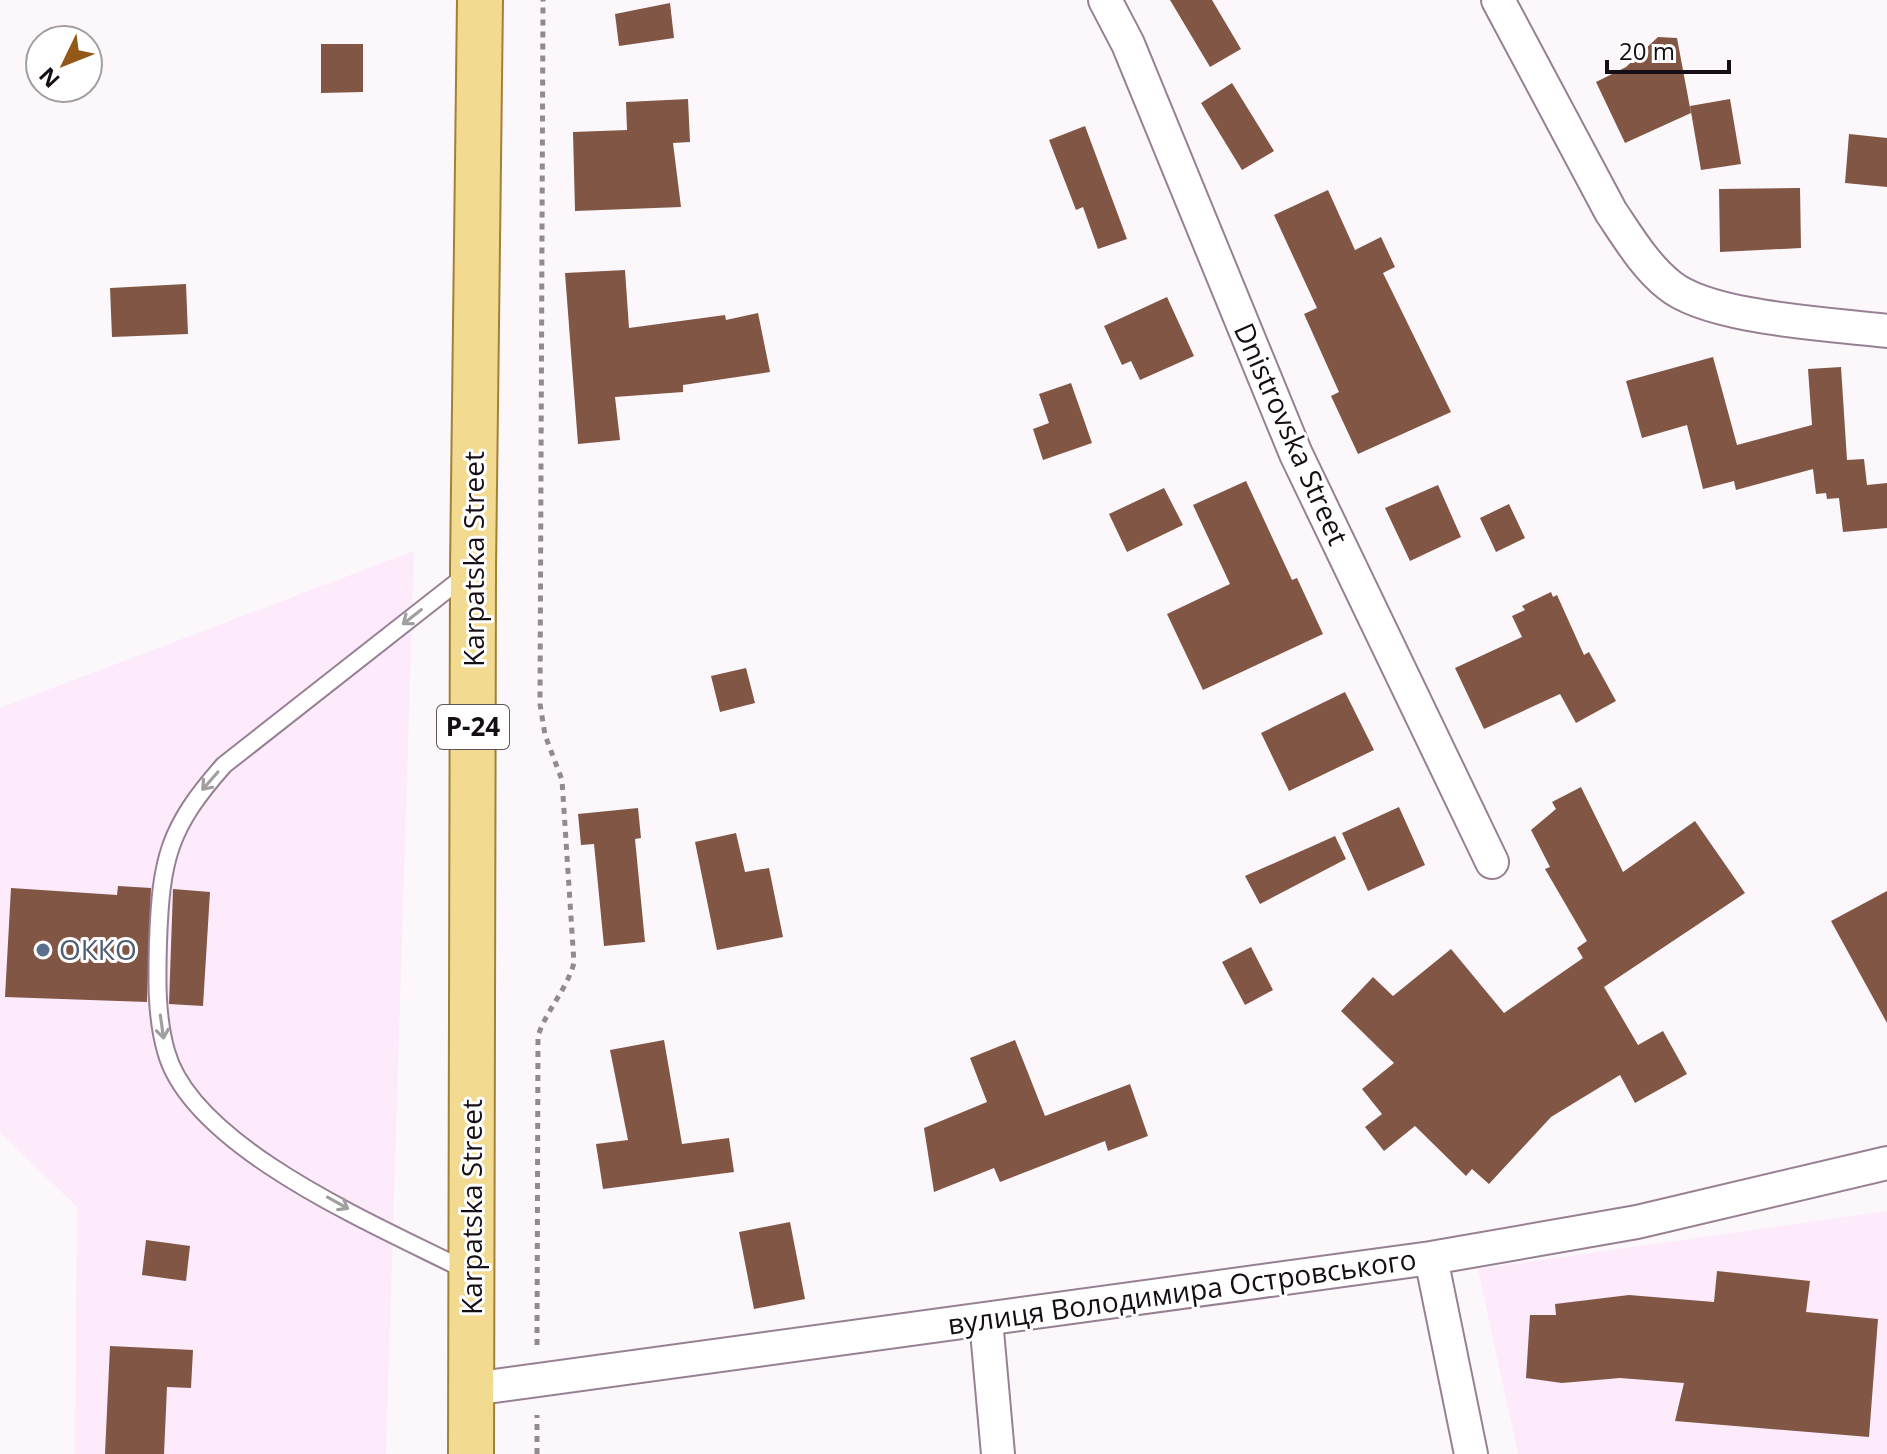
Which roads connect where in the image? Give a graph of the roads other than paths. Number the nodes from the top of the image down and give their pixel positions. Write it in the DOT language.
graph roads {
  1 [pos="480,0"];
  2 [pos="1105,0"];
  3 [pos="1498,0"];
  4 [pos="1887,331"];
  5 [pos="473,569"];
  6 [pos="1492,862"];
  7 [pos="1887,1163"];
  8 [pos="1431,1258"];
  9 [pos="472,1273"];
  10 [pos="986,1320"];
  11 [pos="472,1389"];
  12 [pos="471,1454"];
  13 [pos="998,1454"];
  14 [pos="1471,1454"];
  1 -- 5 [label="main road, Karpatska Street / Р-24"];
  2 -- 6 [label="street, Dnistrovska Street"];
  3 -- 4 [label="street"];
  5 -- 9 [label="main road, Karpatska Street / Р-24"];
  5 -- 9 [label="lane, one-way"];
  7 -- 8 [label="street, вулиця Володимира Островського"];
  8 -- 10 [label="street, вулиця Володимира Островського"];
  8 -- 14 [label="street"];
  9 -- 11 [label="main road, Karpatska Street / Р-24"];
  10 -- 11 [label="street, вулиця Володимира Островського"];
  10 -- 13 [label="street"];
  11 -- 12 [label="main road, Karpatska Street / Р-24"];
}
